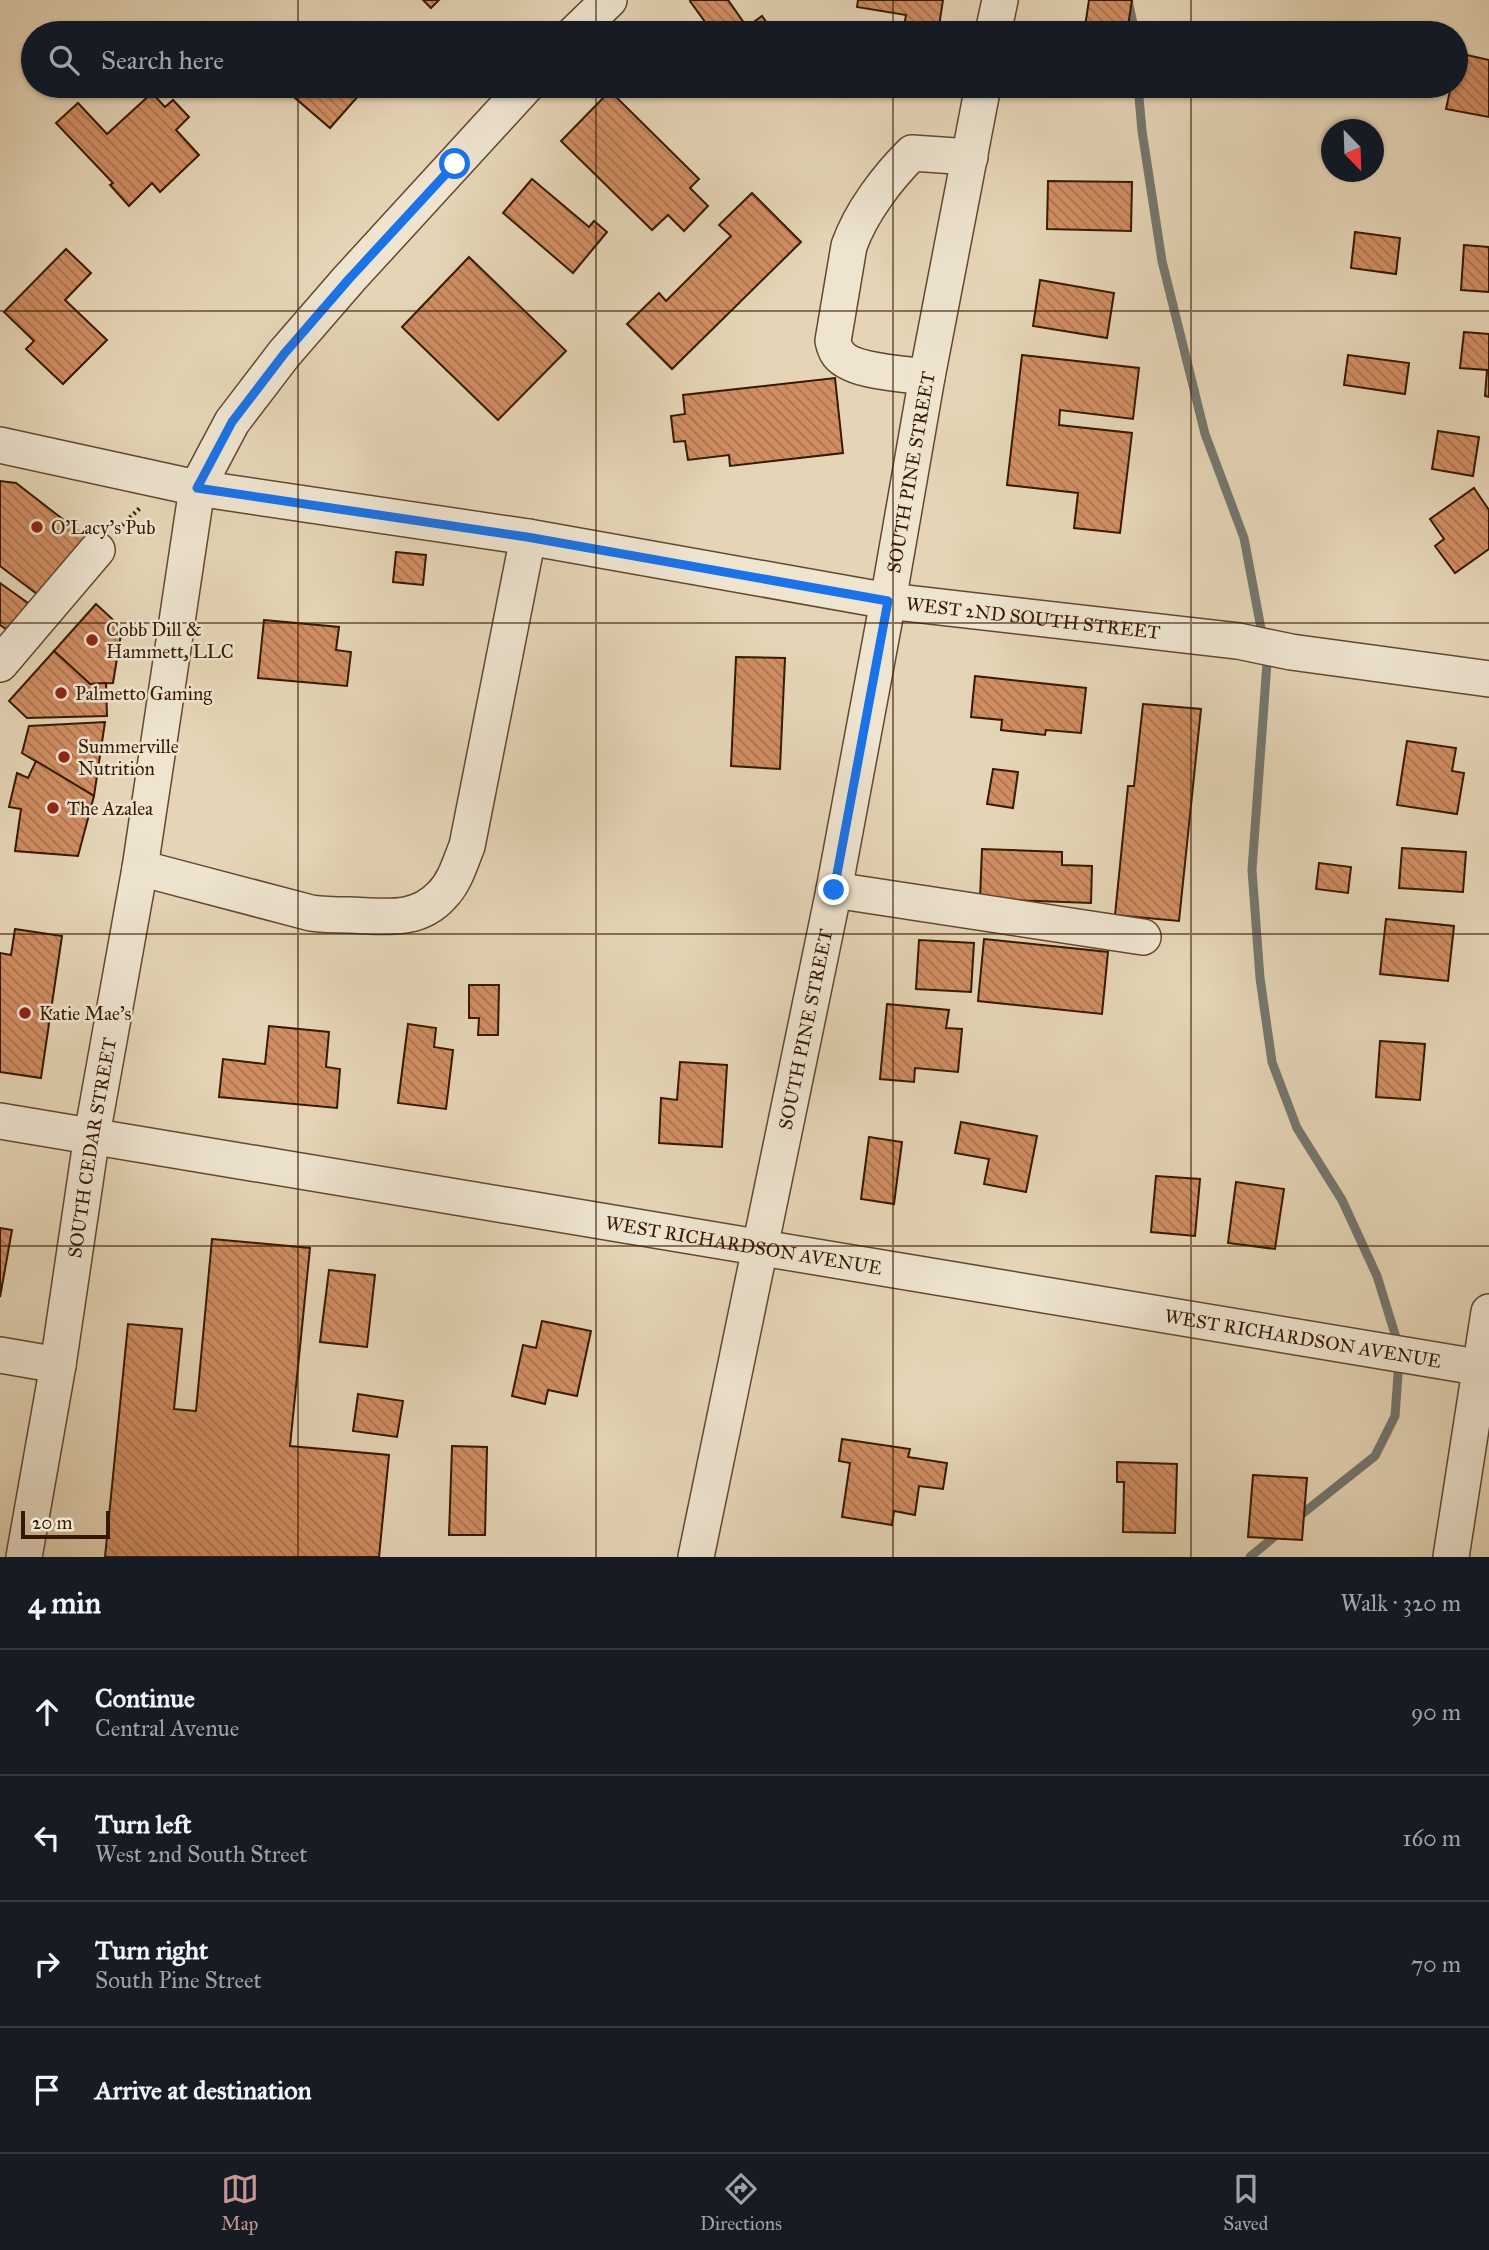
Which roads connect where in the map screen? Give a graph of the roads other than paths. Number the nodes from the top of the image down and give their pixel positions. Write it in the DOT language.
graph roads {
  1 [pos="609,0"];
  2 [pos="1000,0"];
  3 [pos="587,21"];
  4 [pos="996,21"];
  5 [pos="515,98"];
  6 [pos="982,98"];
  7 [pos="970,157"];
  8 [pos="926,377"];
  9 [pos="0,445"];
  10 [pos="181,485"];
  11 [pos="527,537"];
  12 [pos="97,550"];
  13 [pos="888,601"];
  14 [pos="0,664"];
  15 [pos="1489,679"];
  16 [pos="140,868"];
  17 [pos="834,890"];
  18 [pos="1143,937"];
  19 [pos="0,1121"];
  20 [pos="92,1135"];
  21 [pos="761,1247"];
  22 [pos="1489,1312"];
  23 [pos="0,1355"];
  24 [pos="58,1365"];
  25 [pos="1485,1368"];
  26 [pos="24,1557"];
  27 [pos="696,1557"];
  28 [pos="1451,1557"];
  1 -- 3 [label="street"];
  2 -- 4 [label="street"];
  5 -- 10 [label="street, SOUTH CEDAR STREET"];
  6 -- 7 [label="street, SOUTH PINE STREET"];
  7 -- 8 [label="street, SOUTH PINE STREET"];
  7 -- 8 [label="street"];
  8 -- 13 [label="street, SOUTH PINE STREET"];
  9 -- 10 [label="street, WEST 2ND SOUTH STREET"];
  10 -- 11 [label="street, WEST 2ND SOUTH STREET"];
  10 -- 16 [label="street, SOUTH CEDAR STREET"];
  11 -- 13 [label="street, WEST 2ND SOUTH STREET"];
  11 -- 16 [label="street"];
  12 -- 14 [label="street"];
  13 -- 15 [label="street, WEST 2ND SOUTH STREET"];
  13 -- 17 [label="street, SOUTH PINE STREET"];
  16 -- 20 [label="street, SOUTH CEDAR STREET"];
  17 -- 18 [label="street"];
  17 -- 21 [label="street, SOUTH PINE STREET"];
  19 -- 20 [label="street, WEST RICHARDSON AVENUE"];
  20 -- 21 [label="street, WEST RICHARDSON AVENUE"];
  20 -- 24 [label="street, SOUTH CEDAR STREET"];
  21 -- 25 [label="street, WEST RICHARDSON AVENUE"];
  21 -- 27 [label="street, SOUTH PINE STREET"];
  22 -- 25 [label="street"];
  23 -- 24 [label="street"];
  24 -- 26 [label="street, SOUTH CEDAR STREET"];
  25 -- 28 [label="street"];
}
